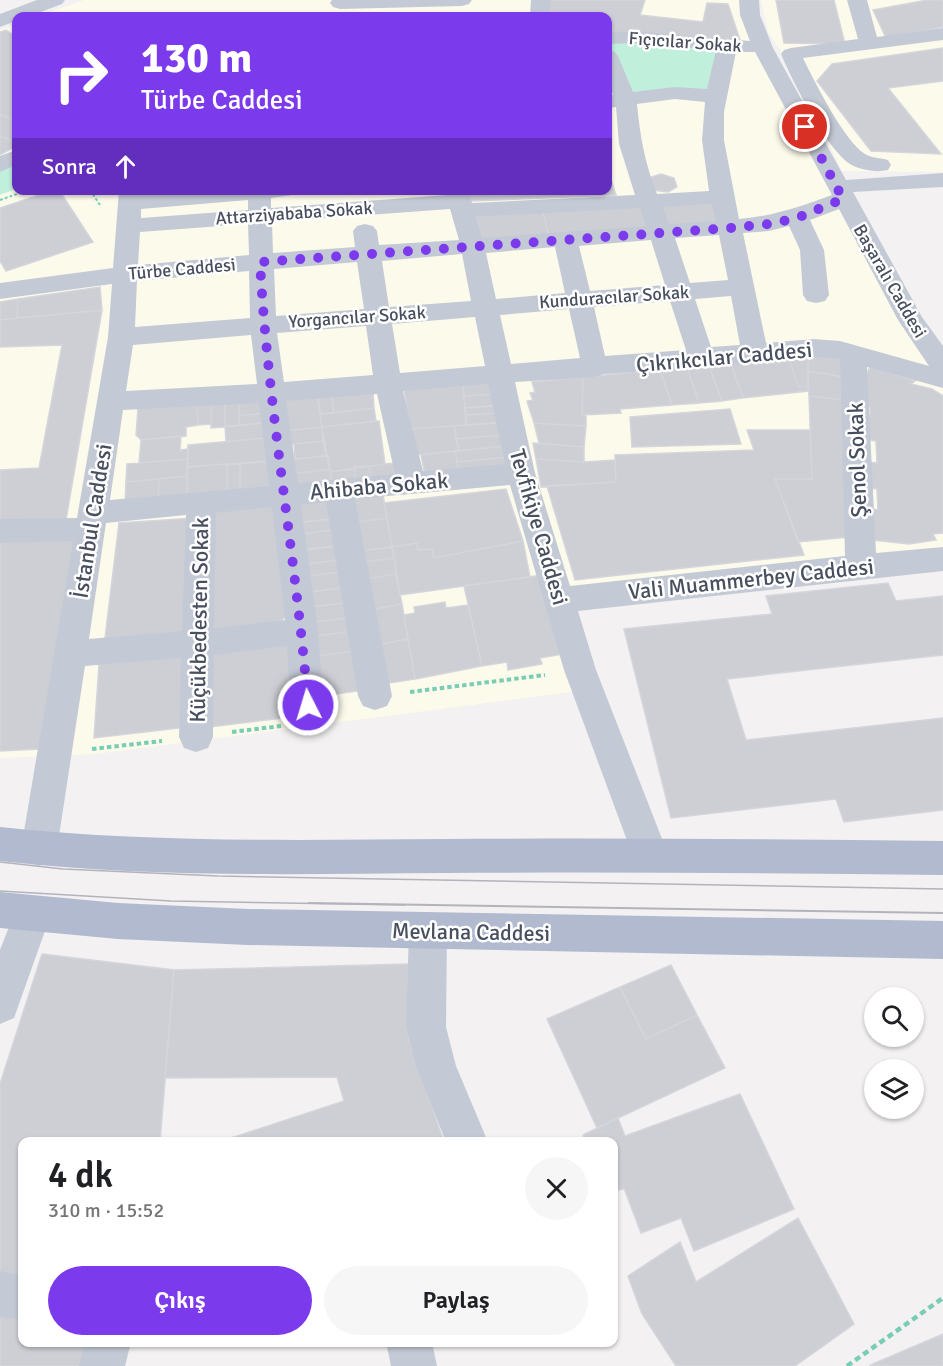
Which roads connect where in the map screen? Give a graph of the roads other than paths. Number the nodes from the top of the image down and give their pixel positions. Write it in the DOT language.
graph roads {
  1 [pos="450,0"];
  2 [pos="462,0"];
  3 [pos="749,0"];
  4 [pos="857,0"];
  5 [pos="62,3"];
  6 [pos="343,7"];
  7 [pos="31,12"];
  8 [pos="943,34"];
  9 [pos="612,38"];
  10 [pos="869,44"];
  11 [pos="727,45"];
  12 [pos="763,48"];
  13 [pos="612,76"];
  14 [pos="716,96"];
  15 [pos="617,101"];
  16 [pos="880,165"];
  17 [pos="943,180"];
  18 [pos="840,193"];
  19 [pos="722,197"];
  20 [pos="361,199"];
  21 [pos="259,200"];
  22 [pos="460,201"];
  23 [pos="650,202"];
  24 [pos="130,206"];
  25 [pos="797,218"];
  26 [pos="730,228"];
  27 [pos="661,233"];
  28 [pos="565,239"];
  29 [pos="472,245"];
  30 [pos="368,253"];
  31 [pos="260,262"];
  32 [pos="126,274"];
  33 [pos="742,286"];
  34 [pos="0,291"];
  35 [pos="681,292"];
  36 [pos="816,295"];
  37 [pos="579,299"];
  38 [pos="485,307"];
  39 [pos="376,315"];
  40 [pos="263,324"];
  41 [pos="121,337"];
  42 [pos="754,354"];
  43 [pos="853,354"];
  44 [pos="702,359"];
  45 [pos="943,366"];
  46 [pos="595,368"];
  47 [pos="502,376"];
  48 [pos="943,379"];
  49 [pos="388,384"];
  50 [pos="271,393"];
  51 [pos="111,402"];
  52 [pos="521,473"];
  53 [pos="411,483"];
  54 [pos="339,490"];
  55 [pos="285,495"];
  56 [pos="201,503"];
  57 [pos="92,521"];
  58 [pos="0,531"];
  59 [pos="943,559"];
  60 [pos="861,566"];
  61 [pos="560,600"];
  62 [pos="302,631"];
  63 [pos="199,643"];
  64 [pos="70,654"];
  65 [pos="375,696"];
  66 [pos="308,705"];
  67 [pos="196,737"];
  68 [pos="0,844"];
  69 [pos="39,849"];
  70 [pos="650,854"];
  71 [pos="943,858"];
  72 [pos="16,912"];
  73 [pos="428,931"];
  74 [pos="943,940"];
  75 [pos="0,1004"];
  76 [pos="465,1137"];
  77 [pos="0,1294"];
  78 [pos="18,1296"];
  79 [pos="107,1347"];
  80 [pos="410,1347"];
  81 [pos="102,1366"];
  82 [pos="414,1366"];
  1 -- 2 [label="street"];
  1 -- 6 [label="street"];
  3 -- 12 [label="street, Başaralı Caddesi"];
  4 -- 10 [label="street"];
  5 -- 7 [label="street"];
  8 -- 10 [label="street"];
  9 -- 11 [label="street, Fıçıcılar Sokak"];
  10 -- 16 [label="street"];
  11 -- 12 [label="street, Fıçıcılar Sokak"];
  11 -- 14 [label="street"];
  12 -- 18 [label="street, Başaralı Caddesi"];
  13 -- 15 [label="street"];
  14 -- 15 [label="street"];
  14 -- 19 [label="street"];
  15 -- 23 [label="street"];
  17 -- 18 [label="street, Türbe Caddesi"];
  18 -- 25 [label="street, Türbe Caddesi"];
  18 -- 45 [label="street, Başaralı Caddesi"];
  19 -- 23 [label="street, Attarziyababa Sokak"];
  19 -- 26 [label="street"];
  20 -- 21 [label="street, Attarziyababa Sokak"];
  20 -- 22 [label="street, Attarziyababa Sokak"];
  20 -- 30 [label="street"];
  21 -- 24 [label="street, Attarziyababa Sokak"];
  21 -- 31 [label="street"];
  22 -- 23 [label="street, Attarziyababa Sokak"];
  22 -- 29 [label="street, Tevfikiye Caddesi"];
  23 -- 27 [label="street"];
  24 -- 32 [label="street, İstanbul Caddesi"];
  25 -- 26 [label="street, Türbe Caddesi"];
  25 -- 36 [label="street"];
  26 -- 27 [label="street, Türbe Caddesi"];
  26 -- 33 [label="street"];
  27 -- 28 [label="street, Türbe Caddesi"];
  27 -- 35 [label="street"];
  28 -- 29 [label="street, Türbe Caddesi"];
  28 -- 37 [label="street"];
  29 -- 30 [label="street, Türbe Caddesi"];
  29 -- 38 [label="street, Tevfikiye Caddesi"];
  30 -- 31 [label="street, Türbe Caddesi"];
  30 -- 39 [label="street"];
  31 -- 32 [label="street, Türbe Caddesi"];
  31 -- 40 [label="street"];
  32 -- 34 [label="street, Türbe Caddesi"];
  32 -- 41 [label="street, İstanbul Caddesi"];
  33 -- 35 [label="street, Kunduracılar Sokak"];
  33 -- 42 [label="street"];
  35 -- 37 [label="street, Kunduracılar Sokak"];
  35 -- 44 [label="street"];
  37 -- 38 [label="street, Kunduracılar Sokak"];
  37 -- 46 [label="street"];
  38 -- 39 [label="street, Yorgancılar Sokak"];
  38 -- 47 [label="street, Tevfikiye Caddesi"];
  39 -- 40 [label="street, Yorgancılar Sokak"];
  39 -- 49 [label="street"];
  40 -- 41 [label="street, Yorgancılar Sokak"];
  40 -- 50 [label="street"];
  41 -- 51 [label="street, İstanbul Caddesi"];
  42 -- 43 [label="street, Çıkrıkcılar Caddesi"];
  42 -- 44 [label="street, Çıkrıkcılar Caddesi"];
  43 -- 48 [label="street, Çıkrıkcılar Caddesi"];
  43 -- 60 [label="street, Şenol Sokak"];
  44 -- 46 [label="street, Çıkrıkcılar Caddesi"];
  46 -- 47 [label="street, Çıkrıkcılar Caddesi"];
  47 -- 49 [label="street, Çıkrıkcılar Caddesi"];
  47 -- 52 [label="street, Tevfikiye Caddesi"];
  49 -- 50 [label="street, Çıkrıkcılar Caddesi"];
  49 -- 53 [label="street"];
  50 -- 51 [label="street, Çıkrıkcılar Caddesi"];
  50 -- 55 [label="street"];
  51 -- 57 [label="street, İstanbul Caddesi"];
  52 -- 53 [label="street, Ahibaba Sokak"];
  52 -- 61 [label="street, Tevfikiye Caddesi"];
  53 -- 54 [label="street, Ahibaba Sokak"];
  54 -- 55 [label="street, Ahibaba Sokak"];
  54 -- 65 [label="street"];
  55 -- 56 [label="street, Ahibaba Sokak"];
  55 -- 62 [label="street"];
  56 -- 57 [label="street, Ahibaba Sokak"];
  56 -- 63 [label="street, Küçükbedesten Sokak"];
  57 -- 58 [label="street, Ahibaba Sokak"];
  57 -- 64 [label="street, İstanbul Caddesi"];
  59 -- 60 [label="street, Vali Muammerbey Caddesi"];
  60 -- 61 [label="street, Vali Muammerbey Caddesi"];
  61 -- 70 [label="street, Tevfikiye Caddesi"];
  62 -- 63 [label="street"];
  62 -- 66 [label="street"];
  63 -- 64 [label="street"];
  63 -- 67 [label="street, Küçükbedesten Sokak"];
  64 -- 69 [label="street, İstanbul Caddesi"];
  68 -- 69 [label="main road"];
  69 -- 70 [label="main road"];
  70 -- 71 [label="main road"];
  72 -- 73 [label="main road, Mevlana Caddesi"];
  72 -- 75 [label="street"];
  73 -- 74 [label="main road, Mevlana Caddesi"];
  73 -- 76 [label="street"];
  77 -- 78 [label="street"];
  79 -- 81 [label="street"];
  80 -- 82 [label="street"];
}
